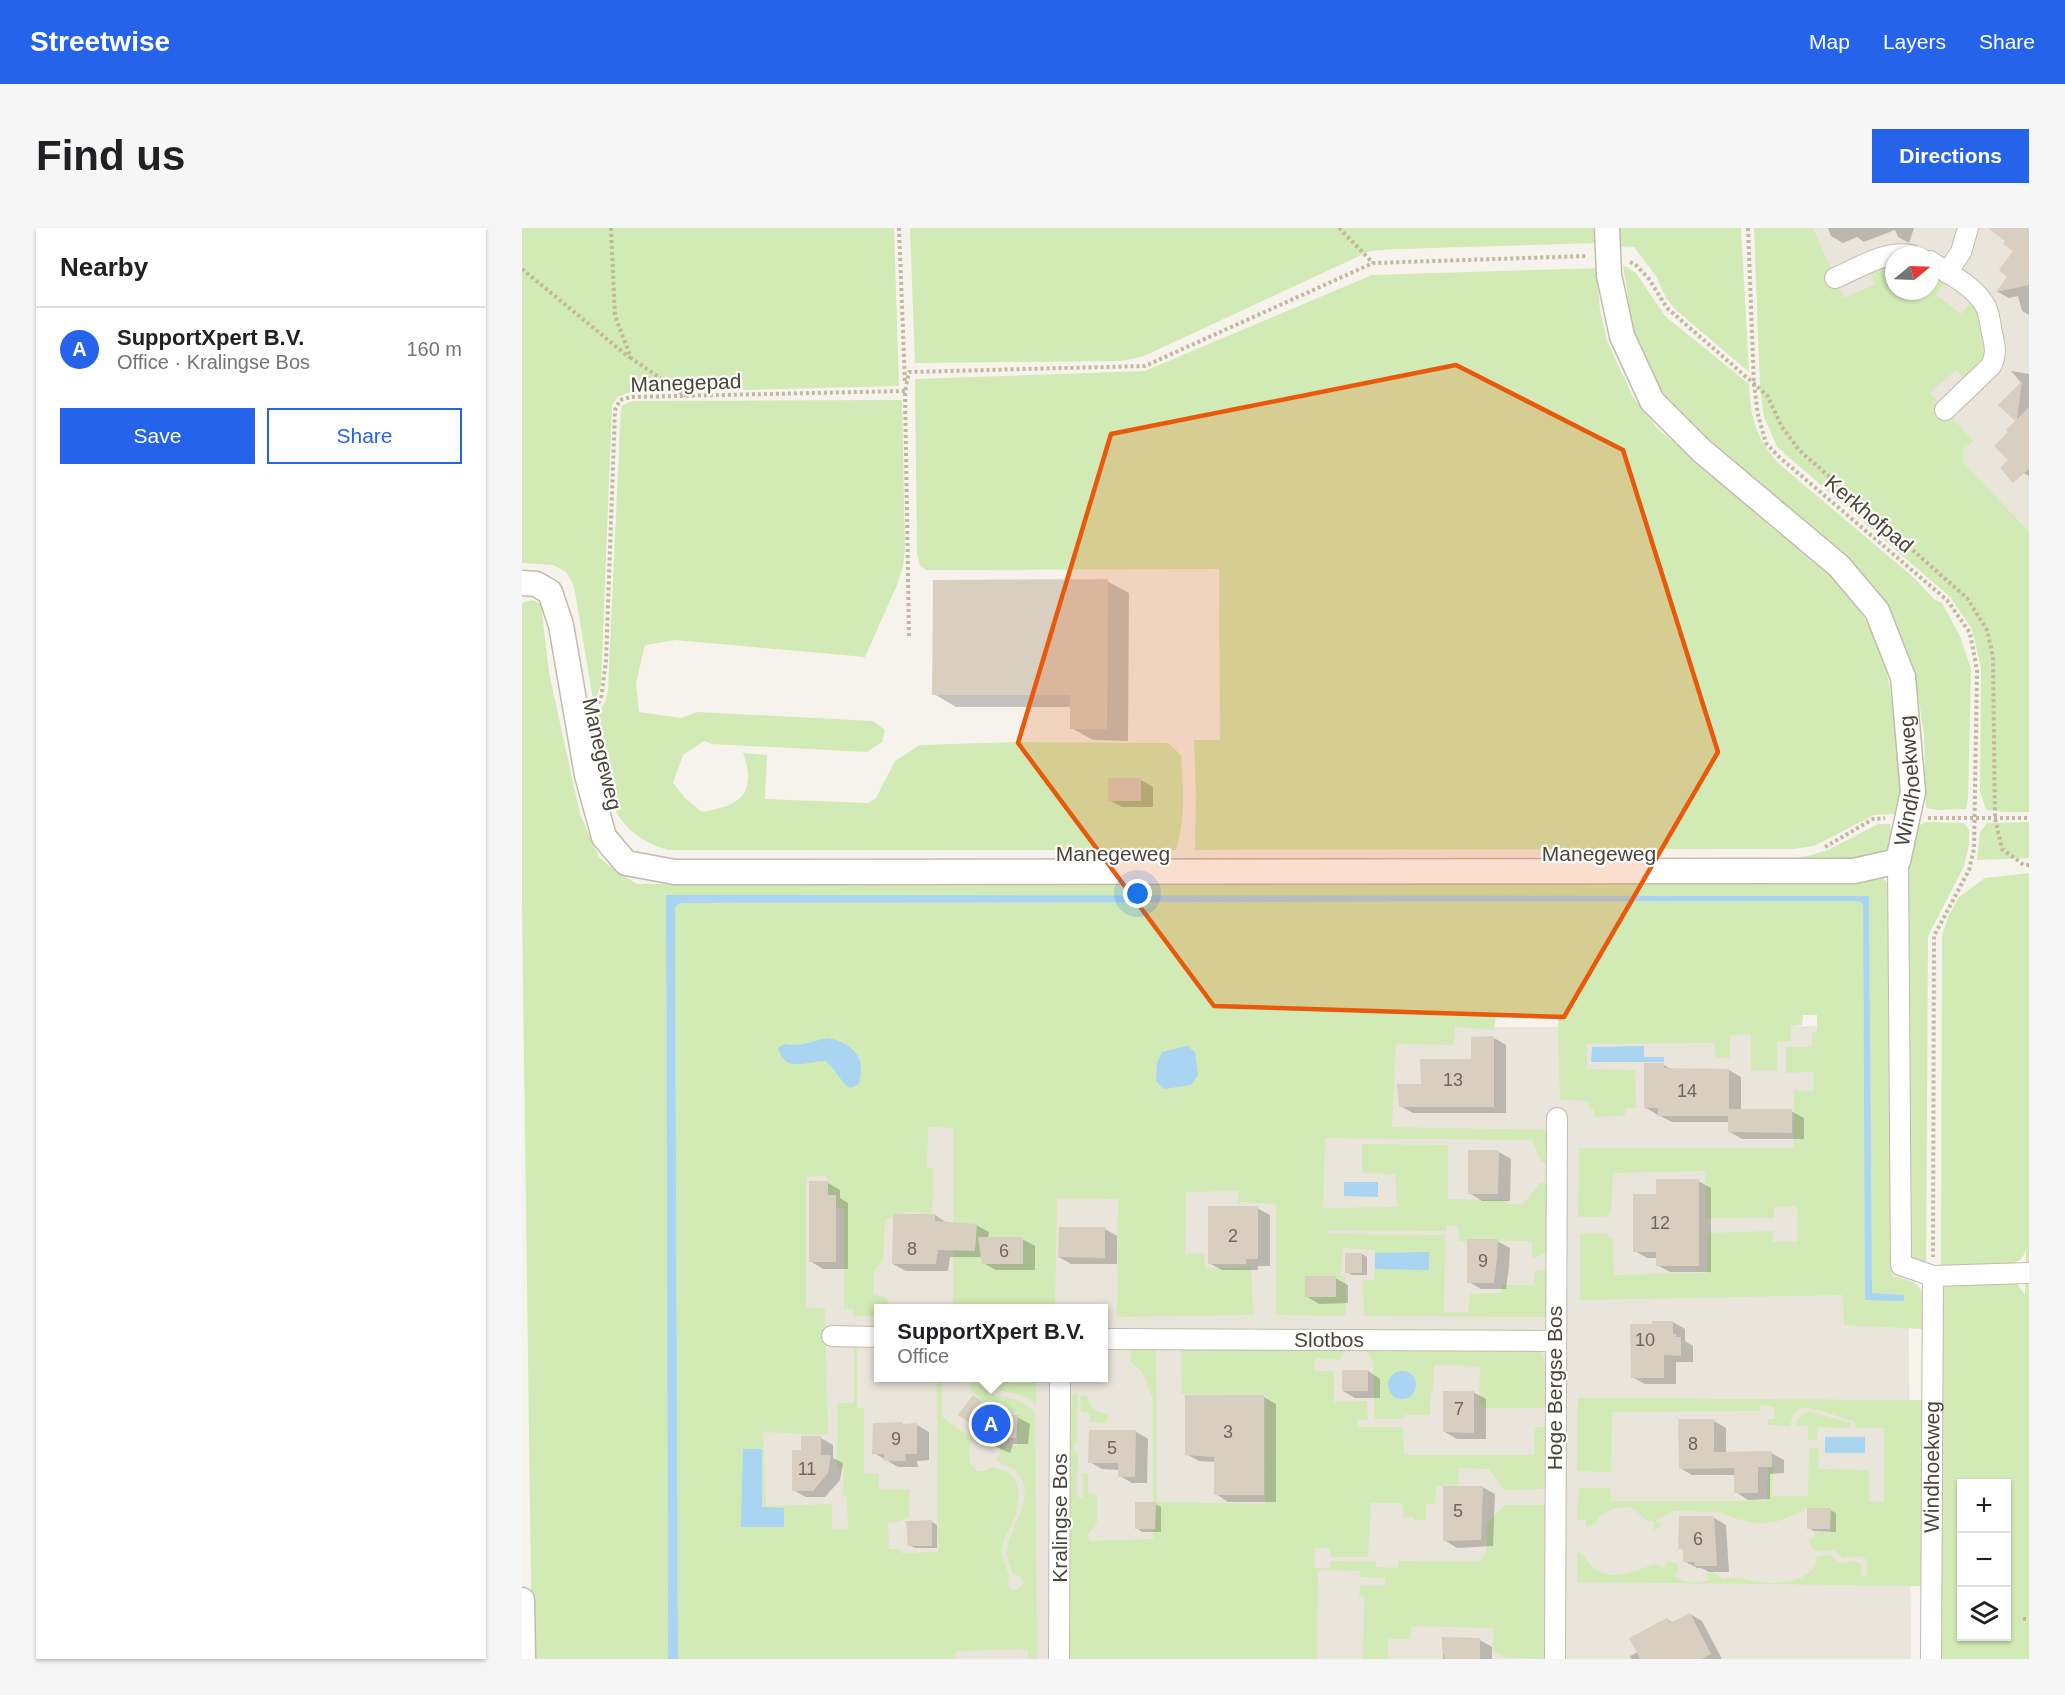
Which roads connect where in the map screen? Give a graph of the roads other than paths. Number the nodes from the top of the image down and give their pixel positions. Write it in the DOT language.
graph roads {
  1 [pos="1607,228"];
  2 [pos="1968,228"];
  3 [pos="1885,256"];
  4 [pos="1939,267"];
  5 [pos="1947,273"];
  6 [pos="1835,278"];
  7 [pos="1945,410"];
  8 [pos="522,583"];
  9 [pos="1898,861"];
  10 [pos="1557,1118"];
  11 [pos="2029,1273"];
  12 [pos="1933,1276"];
  13 [pos="832,1336"];
  14 [pos="874,1337"];
  15 [pos="1108,1339"];
  16 [pos="1555,1341"];
  17 [pos="1060,1382"];
  18 [pos="522,1600"];
  19 [pos="523,1659"];
  20 [pos="1059,1659"];
  21 [pos="1555,1659"];
  22 [pos="1931,1659"];
  1 -- 9 [label="street, Windhoekweg"];
  2 -- 5 [label="street"];
  3 -- 6 [label="street"];
  4 -- 5 [label="street"];
  5 -- 7 [label="street"];
  8 -- 9 [label="street, Manegeweg"];
  9 -- 12 [label="street, Windhoekweg"];
  10 -- 16 [label="street, Hoge Bergse Bos"];
  11 -- 12 [label="street, Windhoekweg"];
  12 -- 22 [label="street, Windhoekweg"];
  13 -- 14 [label="street"];
  15 -- 16 [label="street, Slotbos"];
  16 -- 21 [label="street, Hoge Bergse Bos"];
  17 -- 20 [label="street, Kralingse Bos"];
  18 -- 19 [label="street"];
}
